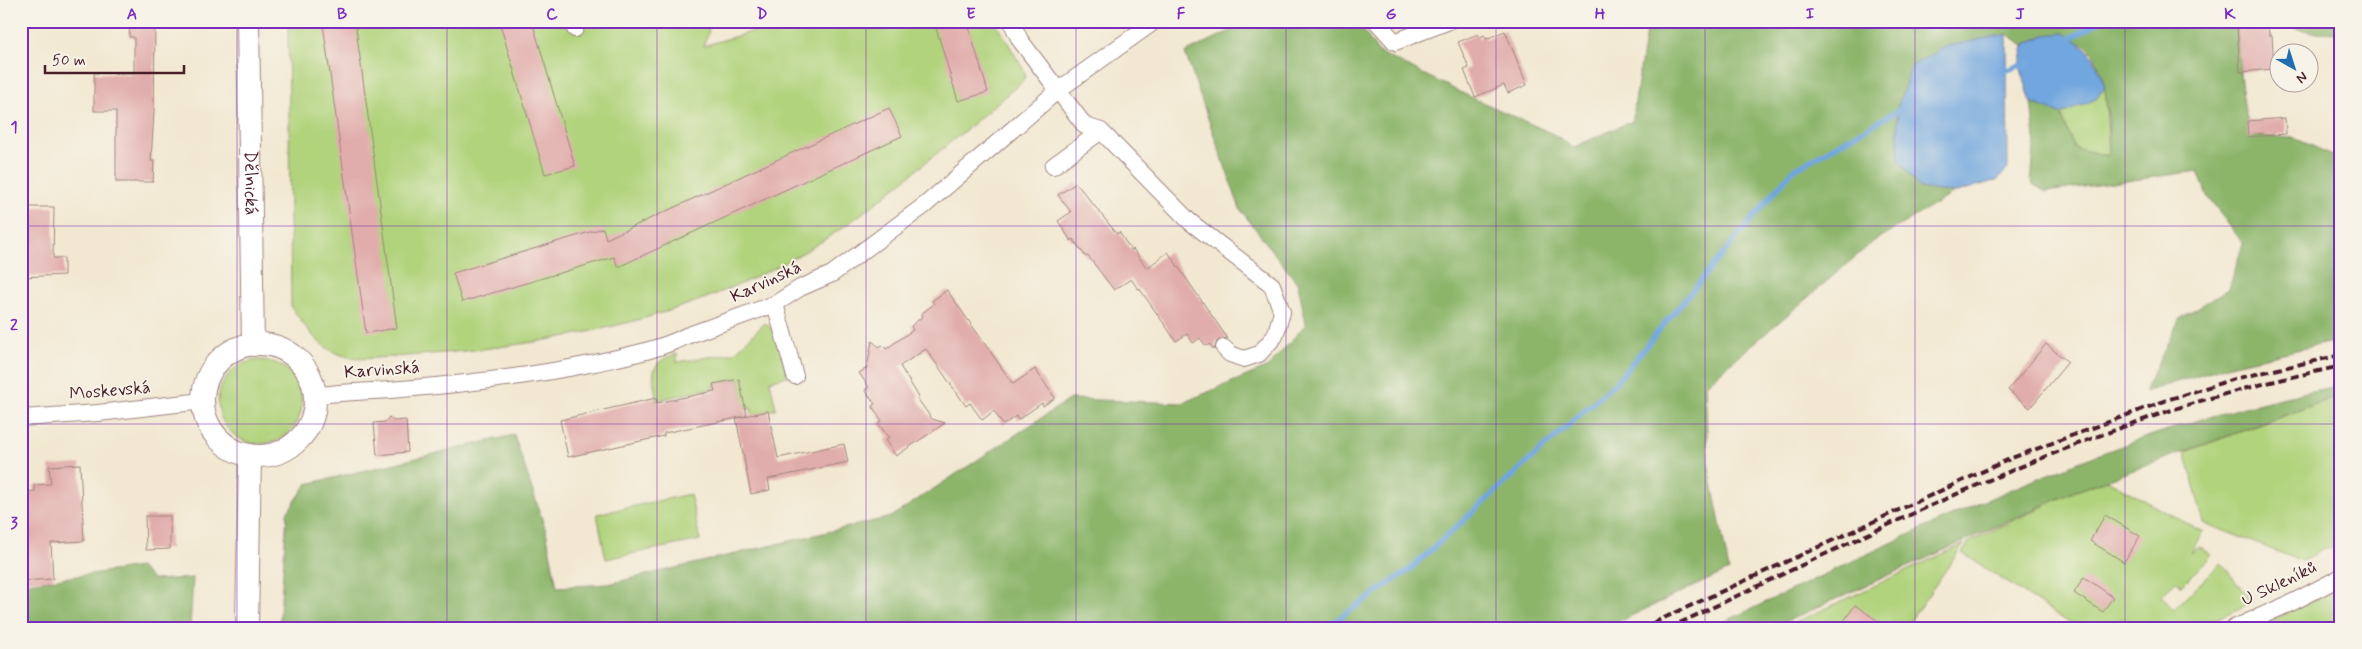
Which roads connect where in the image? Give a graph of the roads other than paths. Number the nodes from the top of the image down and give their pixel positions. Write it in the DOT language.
graph roads {
  1 [pos="248,21"];
  2 [pos="1011,21"];
  3 [pos="1155,21"];
  4 [pos="1376,21"];
  5 [pos="1449,21"];
  6 [pos="1057,91"];
  7 [pos="1101,131"];
  8 [pos="1053,166"];
  9 [pos="775,304"];
  10 [pos="253,345"];
  11 [pos="1224,348"];
  12 [pos="795,376"];
  13 [pos="315,396"];
  14 [pos="203,401"];
  15 [pos="21,418"];
  16 [pos="250,455"];
  17 [pos="2341,577"];
  18 [pos="247,628"];
  19 [pos="2234,628"];
  1 -- 10 [label="street, Dělnická"];
  2 -- 6 [label="street"];
  3 -- 6 [label="street, Karvinská"];
  4 -- 5 [label="street"];
  6 -- 7 [label="street"];
  6 -- 9 [label="street, Karvinská"];
  7 -- 8 [label="street"];
  7 -- 11 [label="street"];
  9 -- 12 [label="street"];
  9 -- 13 [label="street, Karvinská"];
  10 -- 13 [label="street"];
  10 -- 14 [label="street"];
  13 -- 16 [label="street"];
  14 -- 15 [label="street, Moskevská"];
  14 -- 16 [label="street"];
  16 -- 18 [label="street"];
  17 -- 19 [label="street, U Skleníků"];
}
